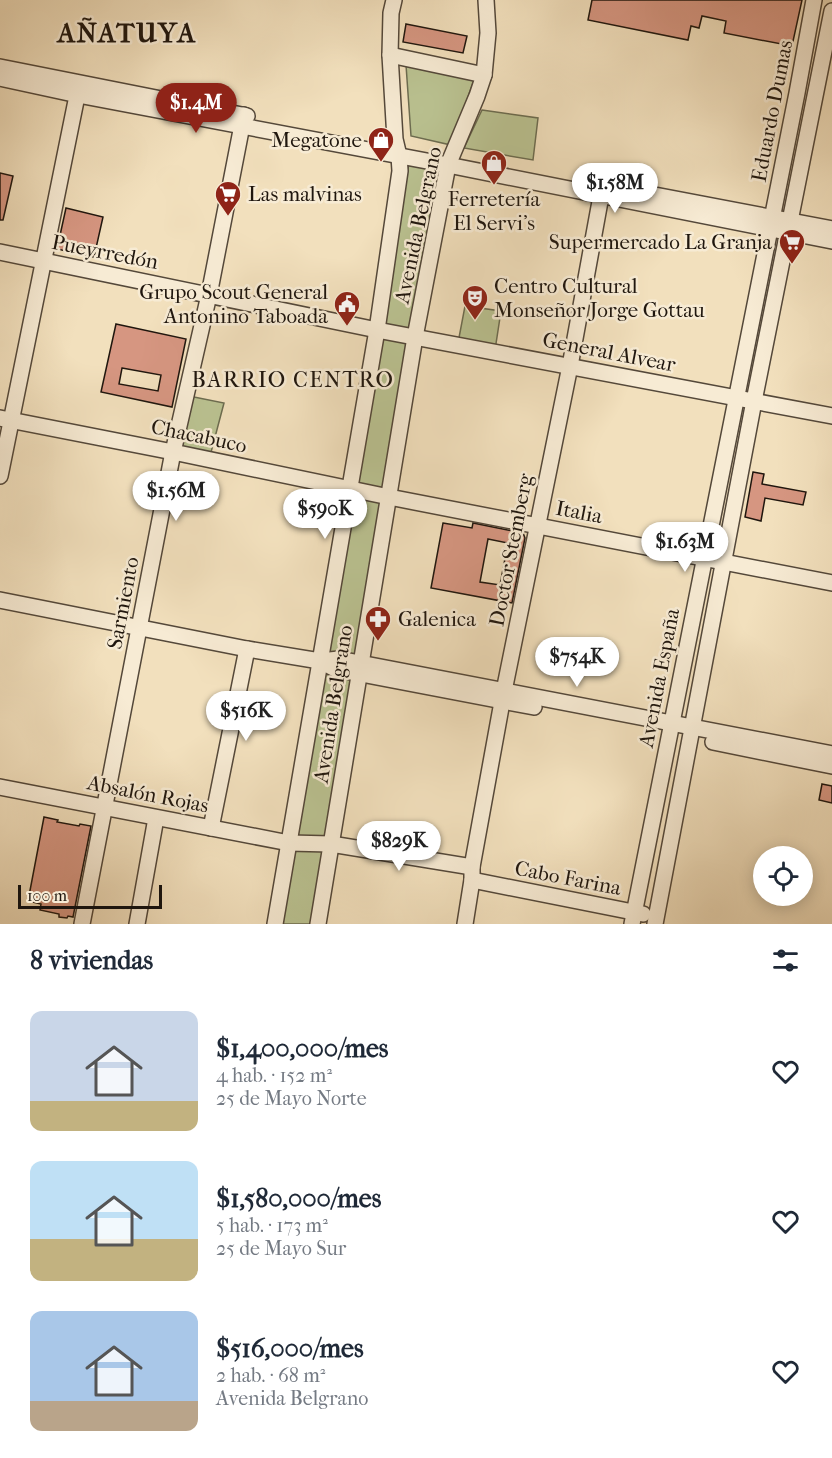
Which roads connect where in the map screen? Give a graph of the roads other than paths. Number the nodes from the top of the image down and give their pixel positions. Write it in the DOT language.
graph roads {
  1 [pos="394,0"];
  2 [pos="486,0"];
  3 [pos="814,0"];
  4 [pos="832,11"];
  5 [pos="806,49"];
  6 [pos="823,53"];
  7 [pos="390,55"];
  8 [pos="0,67"];
  9 [pos="484,75"];
  10 [pos="825,76"];
  11 [pos="0,78"];
  12 [pos="79,89"];
  13 [pos="243,120"];
  14 [pos="789,135"];
  15 [pos="806,138"];
  16 [pos="398,151"];
  17 [pos="450,160"];
  18 [pos="602,190"];
  19 [pos="771,223"];
  20 [pos="789,226"];
  21 [pos="832,229"];
  22 [pos="832,241"];
  23 [pos="0,252"];
  24 [pos="44,262"];
  25 [pos="209,295"];
  26 [pos="377,330"];
  27 [pos="415,337"];
  28 [pos="570,366"];
  29 [pos="736,398"];
  30 [pos="754,401"];
  31 [pos="832,416"];
  32 [pos="6,419"];
  33 [pos="173,452"];
  34 [pos="0,476"];
  35 [pos="350,490"];
  36 [pos="389,498"];
  37 [pos="538,525"];
  38 [pos="705,557"];
  39 [pos="724,562"];
  40 [pos="832,583"];
  41 [pos="0,600"];
  42 [pos="140,627"];
  43 [pos="248,649"];
  44 [pos="320,661"];
  45 [pos="360,669"];
  46 [pos="503,696"];
  47 [pos="671,728"];
  48 [pos="692,732"];
  49 [pos="832,754"];
  50 [pos="832,766"];
  51 [pos="0,787"];
  52 [pos="104,807"];
  53 [pos="156,818"];
  54 [pos="212,828"];
  55 [pos="289,843"];
  56 [pos="331,844"];
  57 [pos="472,874"];
  58 [pos="634,918"];
  59 [pos="655,921"];
  60 [pos="82,924"];
  61 [pos="137,924"];
  62 [pos="275,924"];
  63 [pos="318,924"];
  64 [pos="465,924"];
  1 -- 7 [label="street, Avenida Belgrano"];
  2 -- 9 [label="street, Avenida Belgrano"];
  3 -- 5 [label="street, Eduardo Dumas"];
  4 -- 6 [label="street, Eduardo Dumas"];
  5 -- 6 [label="street"];
  5 -- 14 [label="street, Eduardo Dumas"];
  6 -- 10 [label="street, Eduardo Dumas"];
  7 -- 9 [label="street"];
  7 -- 16 [label="street, Avenida Belgrano"];
  8 -- 12 [label="street"];
  9 -- 17 [label="street, Avenida Belgrano"];
  10 -- 15 [label="street, Eduardo Dumas"];
  11 -- 12 [label="street"];
  12 -- 13 [label="street"];
  12 -- 24 [label="street"];
  13 -- 16 [label="street"];
  13 -- 25 [label="street, Sarmiento"];
  14 -- 15 [label="street"];
  14 -- 19 [label="street, Eduardo Dumas"];
  15 -- 20 [label="street, Eduardo Dumas"];
  16 -- 17 [label="street"];
  16 -- 26 [label="street, Avenida Belgrano"];
  17 -- 18 [label="street"];
  17 -- 27 [label="street, Avenida Belgrano"];
  18 -- 19 [label="street"];
  18 -- 28 [label="street, Doctor Stemberg"];
  19 -- 20 [label="street"];
  19 -- 29 [label="street, Avenida España"];
  20 -- 21 [label="street"];
  20 -- 22 [label="street"];
  20 -- 30 [label="street, Avenida España"];
  23 -- 24 [label="street, Pueyrredón"];
  24 -- 25 [label="street, Pueyrredón"];
  24 -- 32 [label="street"];
  25 -- 26 [label="street, Pueyrredón"];
  25 -- 33 [label="street, Sarmiento"];
  26 -- 27 [label="street, General Alvear"];
  26 -- 35 [label="street, Avenida Belgrano"];
  27 -- 28 [label="street, General Alvear"];
  27 -- 36 [label="street, Avenida Belgrano"];
  28 -- 29 [label="street, General Alvear"];
  28 -- 37 [label="street, Doctor Stemberg"];
  29 -- 30 [label="street, General Alvear"];
  29 -- 38 [label="street, Avenida España"];
  30 -- 31 [label="street, General Alvear"];
  30 -- 39 [label="street, Avenida España"];
  32 -- 33 [label="street, Chacabuco"];
  32 -- 34 [label="street"];
  33 -- 35 [label="street, Chacabuco"];
  33 -- 42 [label="street, Sarmiento"];
  35 -- 36 [label="street, Chacabuco"];
  35 -- 44 [label="street, Avenida Belgrano"];
  36 -- 37 [label="street, Italia"];
  36 -- 45 [label="street, Avenida Belgrano"];
  37 -- 38 [label="street, Italia"];
  37 -- 46 [label="street, Doctor Stemberg"];
  38 -- 39 [label="street, Italia"];
  38 -- 47 [label="street, Avenida España"];
  39 -- 40 [label="street, Italia"];
  39 -- 48 [label="street, Avenida España"];
  41 -- 42 [label="street"];
  42 -- 43 [label="street"];
  42 -- 52 [label="street, Sarmiento"];
  43 -- 44 [label="street"];
  43 -- 54 [label="street"];
  44 -- 45 [label="street"];
  44 -- 55 [label="street, Avenida Belgrano"];
  45 -- 46 [label="street"];
  45 -- 56 [label="street, Avenida Belgrano"];
  46 -- 47 [label="street"];
  46 -- 57 [label="street, Doctor Stemberg"];
  47 -- 48 [label="street"];
  47 -- 58 [label="street, Avenida España"];
  48 -- 49 [label="street"];
  48 -- 50 [label="street"];
  48 -- 59 [label="street, Avenida España"];
  51 -- 52 [label="street, Absalón Rojas"];
  52 -- 53 [label="street, Absalón Rojas"];
  52 -- 60 [label="street, Sarmiento"];
  53 -- 54 [label="street, Absalón Rojas"];
  53 -- 61 [label="street"];
  54 -- 55 [label="street, Absalón Rojas"];
  55 -- 56 [label="street, Absalón Rojas"];
  55 -- 62 [label="street, Avenida Belgrano"];
  56 -- 57 [label="street, Cabo Farina"];
  56 -- 63 [label="street, Avenida Belgrano"];
  57 -- 58 [label="street, Cabo Farina"];
  57 -- 64 [label="street, Doctor Stemberg"];
  58 -- 59 [label="street, Cabo Farina"];
}
